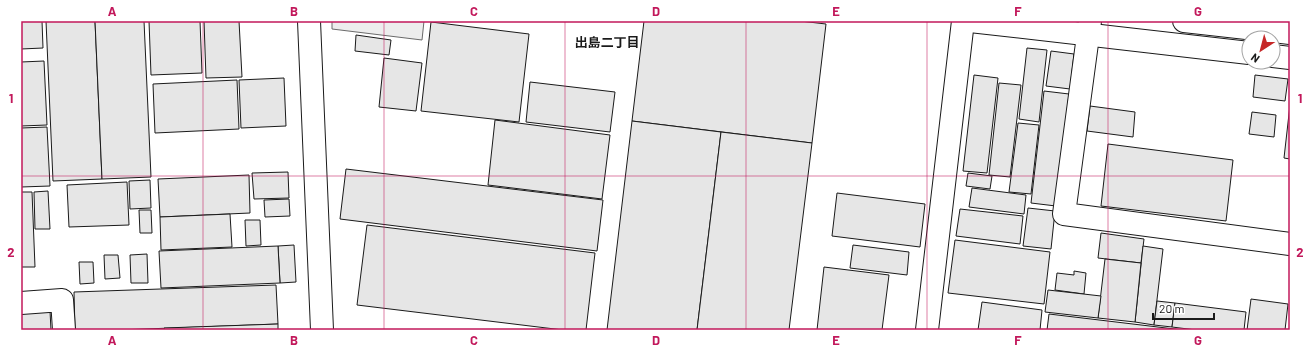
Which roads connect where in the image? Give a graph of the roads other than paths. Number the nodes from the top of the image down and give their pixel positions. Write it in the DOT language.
graph roads {
  1 [pos="309,21"];
  2 [pos="963,21"];
  3 [pos="970,21"];
  4 [pos="1184,21"];
  5 [pos="1089,28"];
  6 [pos="1290,33"];
  7 [pos="1241,52"];
  8 [pos="1290,244"];
  9 [pos="21,303"];
  10 [pos="64,330"];
  11 [pos="322,330"];
  12 [pos="927,330"];
  1 -- 11 [label="street"];
  2 -- 12 [label="street"];
  3 -- 5 [label="street"];
  4 -- 6 [label="street"];
  5 -- 7 [label="street"];
  5 -- 8 [label="street"];
  9 -- 10 [label="street"];
}
